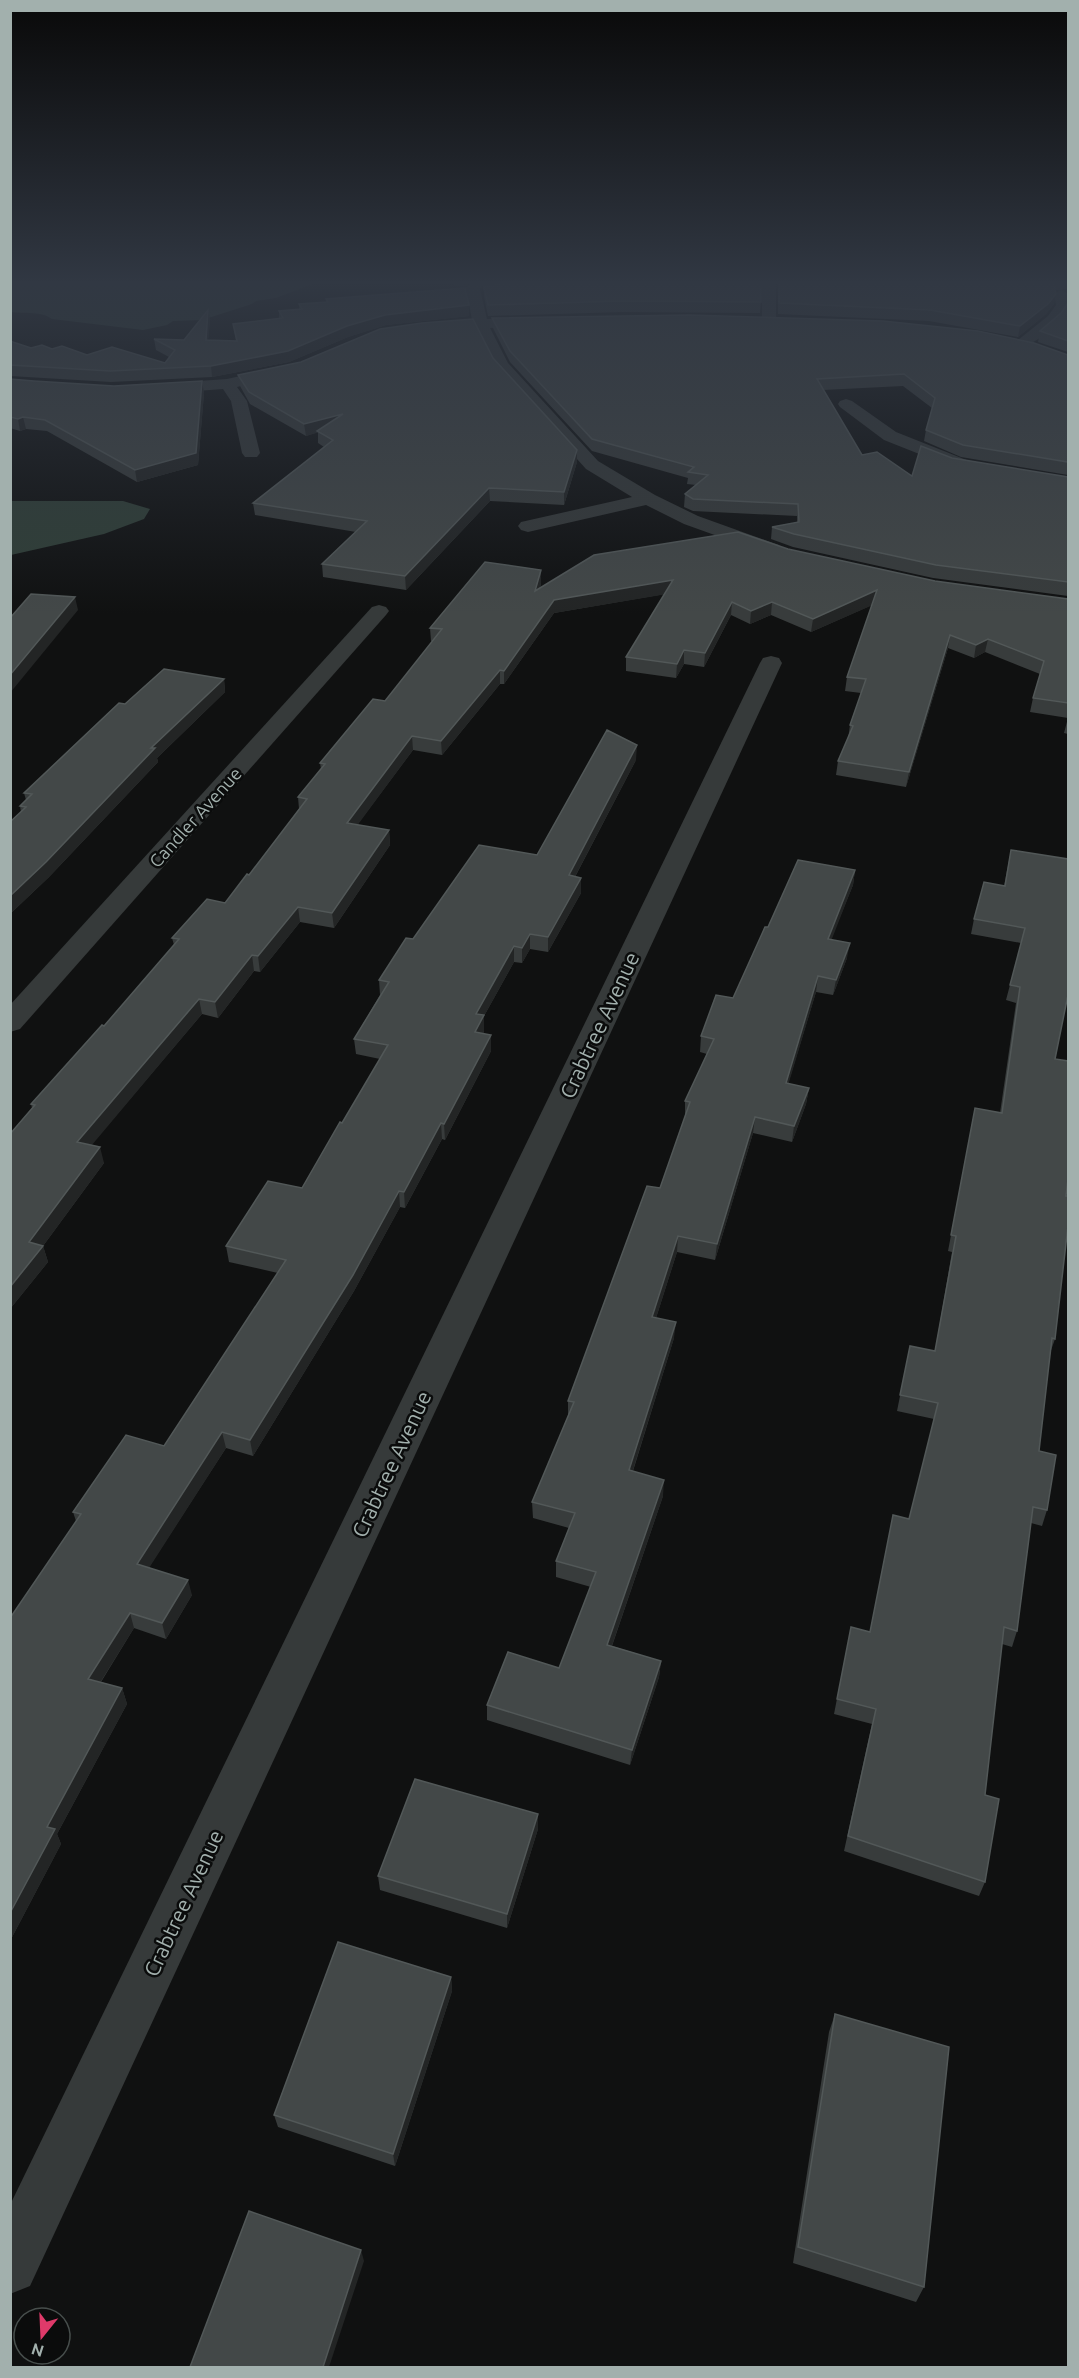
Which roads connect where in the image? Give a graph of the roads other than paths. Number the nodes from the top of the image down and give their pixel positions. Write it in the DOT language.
graph roads {
  1 [pos="233,392"];
  2 [pos="525,392"];
  3 [pos="846,404"];
  4 [pos="251,453"];
  5 [pos="977,468"];
  6 [pos="648,500"];
  7 [pos="528,526"];
  8 [pos="787,554"];
  9 [pos="379,611"];
  10 [pos="771,663"];
  11 [pos="10,1023"];
  12 [pos="10,2266"];
  1 -- 4 [label="street"];
  2 -- 6 [label="street"];
  3 -- 5 [label="street"];
  6 -- 7 [label="street"];
  6 -- 8 [label="street"];
  9 -- 11 [label="street, Candler Avenue"];
  10 -- 12 [label="street, Crabtree Avenue"];
}
